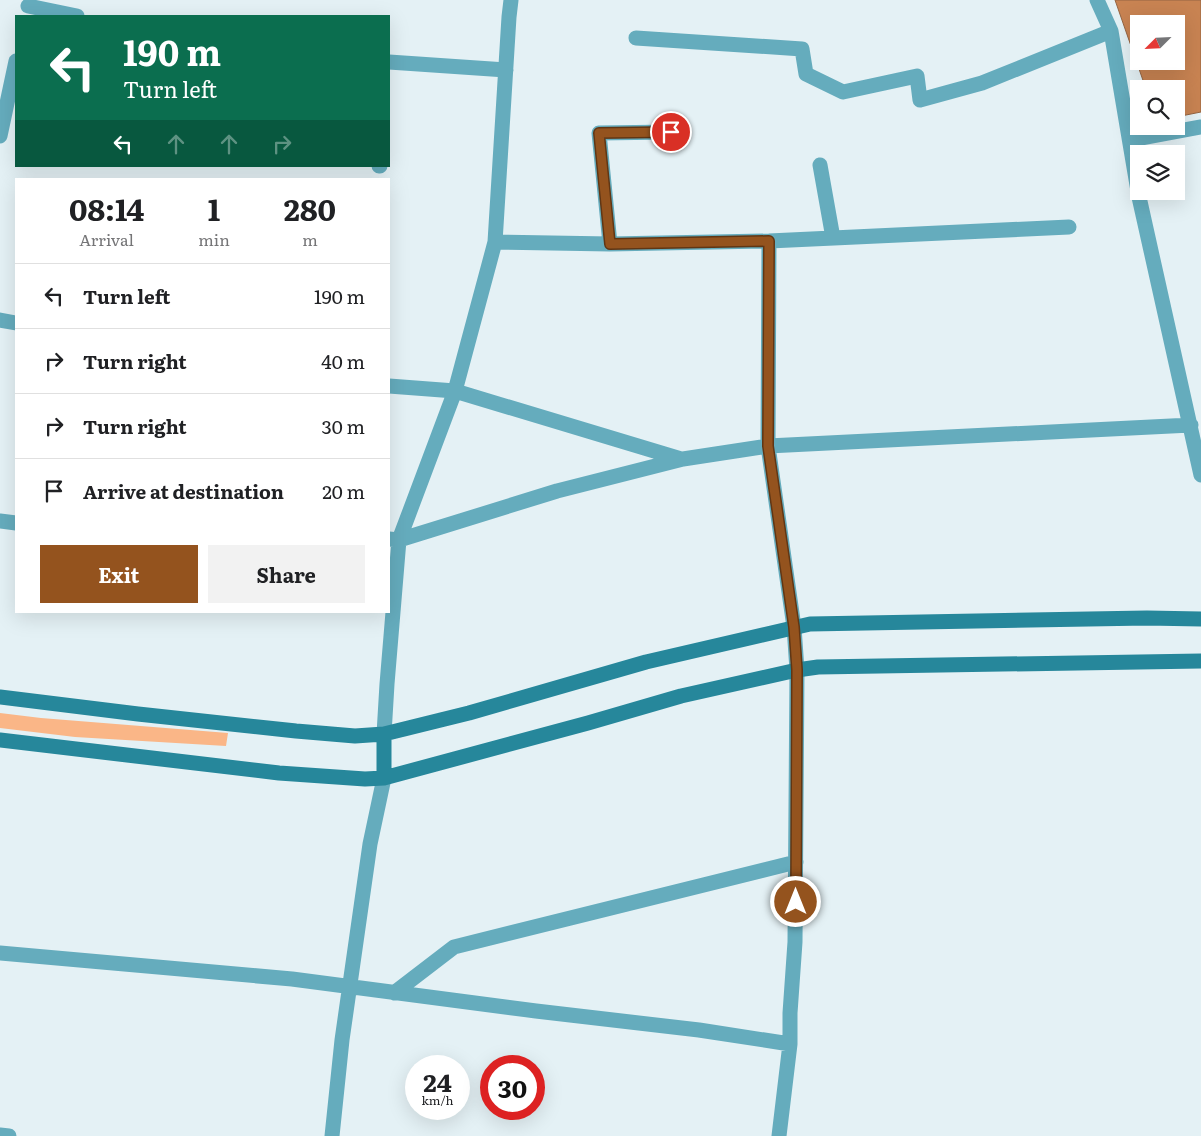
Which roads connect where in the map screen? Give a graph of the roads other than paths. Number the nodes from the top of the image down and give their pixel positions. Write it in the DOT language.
graph roads {
  1 [pos="511,0"];
  2 [pos="1097,0"];
  3 [pos="28,8"];
  4 [pos="71,15"];
  5 [pos="1111,31"];
  6 [pos="636,38"];
  7 [pos="390,62"];
  8 [pos="15,67"];
  9 [pos="506,70"];
  10 [pos="7,127"];
  11 [pos="1201,127"];
  12 [pos="671,132"];
  13 [pos="1130,140"];
  14 [pos="820,165"];
  15 [pos="1069,227"];
  16 [pos="833,238"];
  17 [pos="769,241"];
  18 [pos="495,242"];
  19 [pos="610,244"];
  20 [pos="0,320"];
  21 [pos="15,323"];
  22 [pos="390,386"];
  23 [pos="455,391"];
  24 [pos="1191,426"];
  25 [pos="768,446"];
  26 [pos="683,459"];
  27 [pos="1201,475"];
  28 [pos="0,522"];
  29 [pos="15,523"];
  30 [pos="394,539"];
  31 [pos="1201,619"];
  32 [pos="794,627"];
  33 [pos="1201,661"];
  34 [pos="797,670"];
  35 [pos="0,697"];
  36 [pos="384,734"];
  37 [pos="0,740"];
  38 [pos="384,778"];
  39 [pos="796,862"];
  40 [pos="0,953"];
  41 [pos="349,987"];
  42 [pos="394,993"];
  43 [pos="790,1044"];
  44 [pos="0,1135"];
  45 [pos="9,1136"];
  46 [pos="332,1136"];
  47 [pos="779,1136"];
  1 -- 9 [label="street"];
  2 -- 5 [label="street"];
  3 -- 4 [label="street"];
  5 -- 6 [label="street"];
  5 -- 13 [label="street"];
  7 -- 9 [label="street"];
  8 -- 10 [label="street"];
  9 -- 18 [label="street"];
  11 -- 13 [label="street"];
  12 -- 19 [label="street"];
  13 -- 24 [label="street"];
  14 -- 16 [label="street"];
  15 -- 16 [label="street"];
  16 -- 17 [label="street"];
  17 -- 19 [label="street"];
  17 -- 25 [label="street"];
  18 -- 19 [label="street"];
  18 -- 23 [label="street"];
  20 -- 21 [label="street"];
  22 -- 23 [label="street"];
  23 -- 26 [label="street"];
  23 -- 30 [label="street"];
  24 -- 25 [label="street"];
  24 -- 27 [label="street"];
  25 -- 26 [label="street"];
  25 -- 32 [label="street"];
  26 -- 30 [label="street"];
  28 -- 29 [label="street"];
  30 -- 36 [label="street"];
  31 -- 32 [label="main road"];
  32 -- 34 [label="street"];
  32 -- 36 [label="main road"];
  33 -- 34 [label="main road"];
  34 -- 38 [label="main road"];
  34 -- 39 [label="street"];
  35 -- 36 [label="main road"];
  36 -- 38 [label="main road"];
  37 -- 38 [label="main road"];
  38 -- 41 [label="street"];
  39 -- 42 [label="street"];
  39 -- 43 [label="street"];
  40 -- 41 [label="street"];
  41 -- 42 [label="street"];
  41 -- 46 [label="street"];
  42 -- 43 [label="street"];
  43 -- 47 [label="street"];
  44 -- 45 [label="street"];
}
